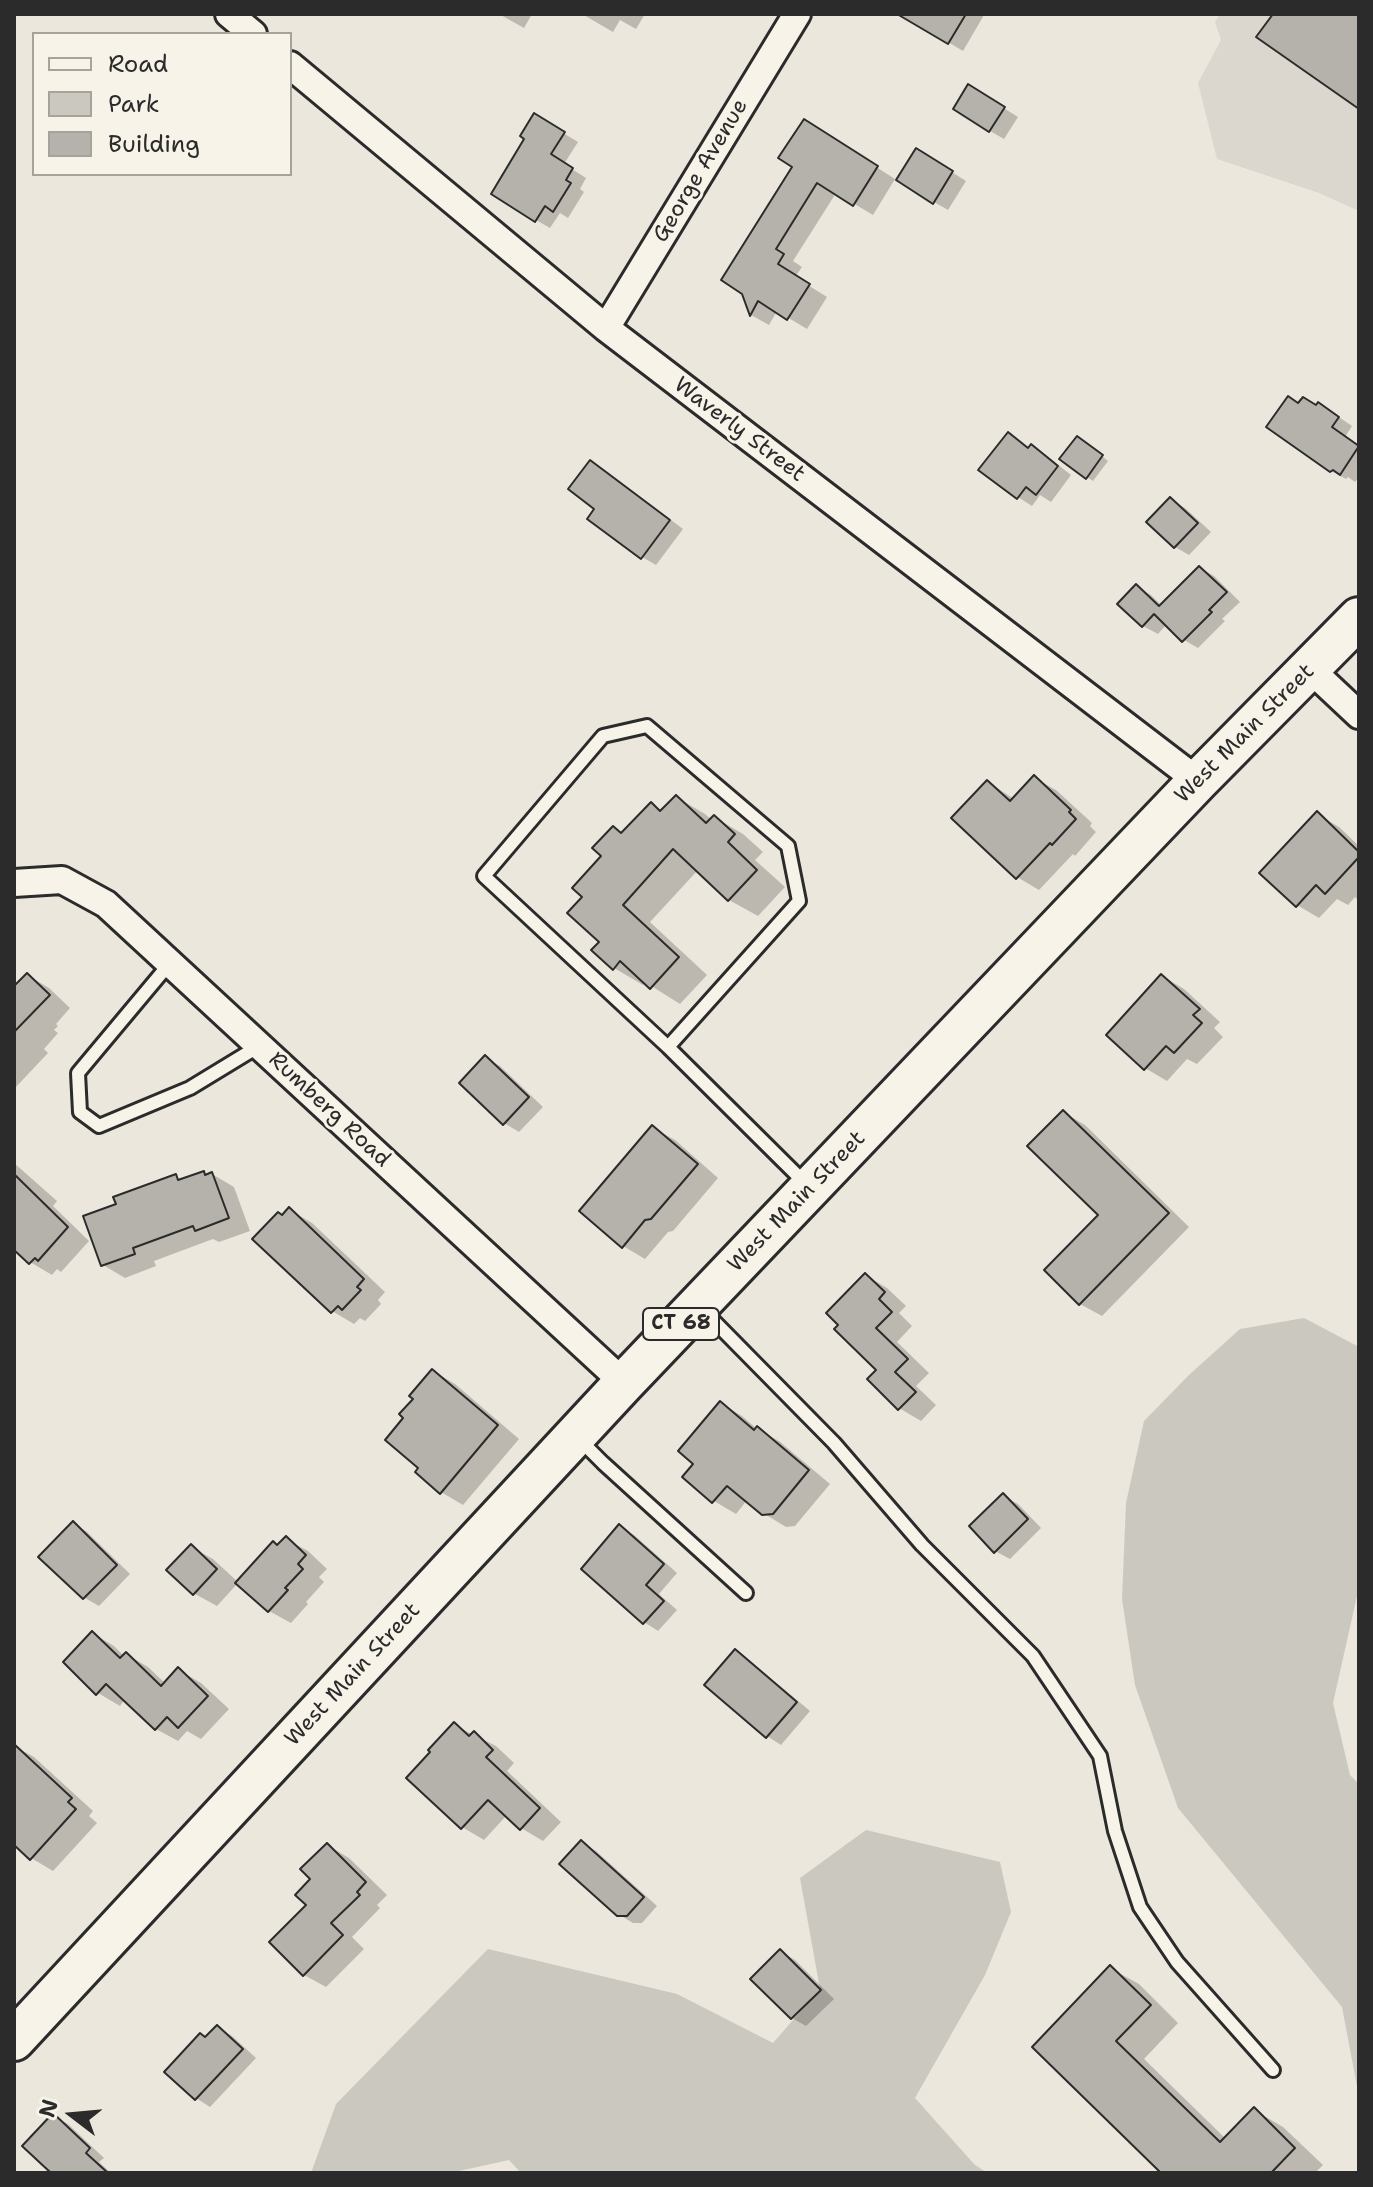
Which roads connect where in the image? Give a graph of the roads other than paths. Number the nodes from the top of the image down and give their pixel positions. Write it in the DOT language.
graph roads {
  1 [pos="229,14"];
  2 [pos="797,14"];
  3 [pos="251,32"];
  4 [pos="292,67"];
  5 [pos="606,328"];
  6 [pos="1359,618"];
  7 [pos="1310,669"];
  8 [pos="1359,715"];
  9 [pos="1198,781"];
  10 [pos="14,883"];
  11 [pos="170,963"];
  12 [pos="259,1046"];
  13 [pos="668,1047"];
  14 [pos="810,1188"];
  15 [pos="698,1305"];
  16 [pos="624,1383"];
  17 [pos="576,1436"];
  18 [pos="746,1593"];
  19 [pos="14,2040"];
  20 [pos="1273,2070"];
  1 -- 3 [label="street"];
  2 -- 5 [label="street, George Avenue"];
  4 -- 5 [label="street, Waverly Street"];
  5 -- 9 [label="street, Waverly Street"];
  6 -- 7 [label="main road, West Main Street / CT 68"];
  7 -- 8 [label="street"];
  7 -- 9 [label="main road, West Main Street / CT 68"];
  9 -- 14 [label="main road, West Main Street / CT 68"];
  10 -- 11 [label="street, Rumberg Road"];
  11 -- 12 [label="street, Rumberg Road"];
  11 -- 12 [label="lane"];
  12 -- 16 [label="street, Rumberg Road"];
  13 -- 13 [label="lane"];
  13 -- 14 [label="lane"];
  14 -- 15 [label="main road, West Main Street / CT 68"];
  15 -- 16 [label="main road, West Main Street / CT 68"];
  15 -- 20 [label="lane"];
  16 -- 17 [label="main road, West Main Street / CT 68"];
  17 -- 18 [label="lane"];
  17 -- 19 [label="main road, West Main Street / CT 68"];
}
